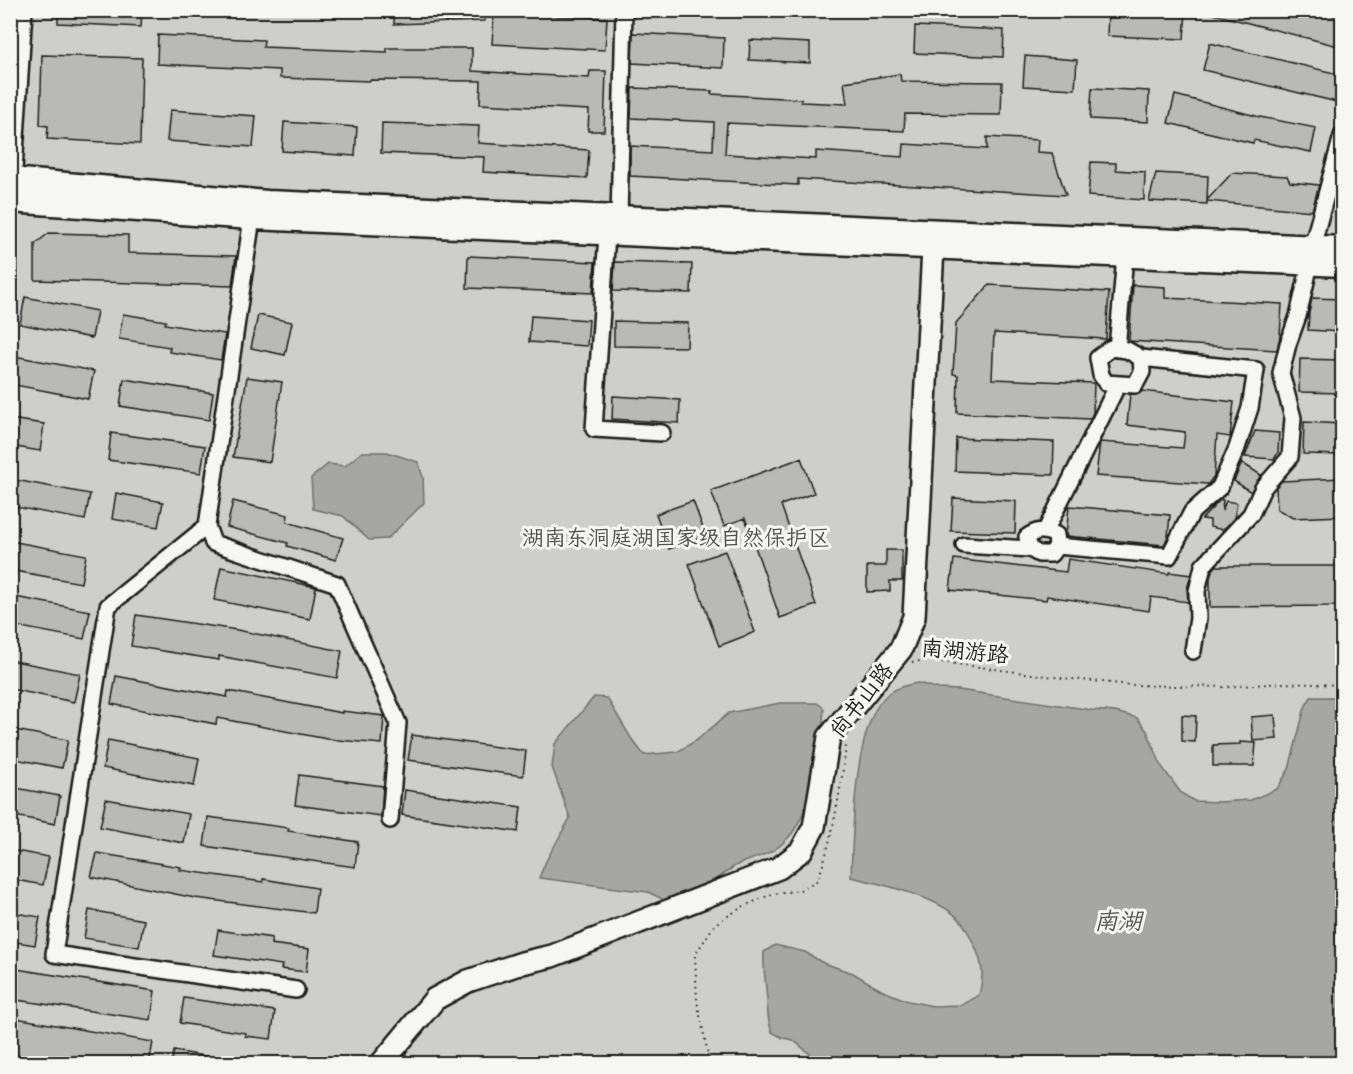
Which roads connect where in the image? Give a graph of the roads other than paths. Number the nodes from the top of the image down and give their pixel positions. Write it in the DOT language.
graph roads {
  1 [pos="21,10"];
  2 [pos="624,10"];
  3 [pos="1342,136"];
  4 [pos="11,187"];
  5 [pos="252,218"];
  6 [pos="614,226"];
  7 [pos="933,248"];
  8 [pos="1342,248"];
  9 [pos="1125,256"];
  10 [pos="1311,256"];
  11 [pos="1342,265"];
  12 [pos="1117,349"];
  13 [pos="1141,358"];
  14 [pos="1118,384"];
  15 [pos="662,433"];
  16 [pos="207,526"];
  17 [pos="1046,530"];
  18 [pos="964,545"];
  19 [pos="1057,546"];
  20 [pos="1029,549"];
  21 [pos="1193,651"];
  22 [pos="390,820"];
  23 [pos="296,990"];
  24 [pos="381,1064"];
  1 -- 4 [label="street"];
  2 -- 6 [label="street"];
  3 -- 10 [label="street"];
  4 -- 5 [label="main road"];
  4 -- 6 [label="main road"];
  5 -- 6 [label="main road"];
  5 -- 16 [label="street"];
  6 -- 7 [label="main road"];
  6 -- 10 [label="main road"];
  6 -- 15 [label="street"];
  7 -- 9 [label="main road"];
  7 -- 24 [label="street, 尚书山路"];
  8 -- 10 [label="main road"];
  9 -- 10 [label="main road"];
  9 -- 12 [label="street"];
  10 -- 11 [label="main road"];
  10 -- 21 [label="street"];
  12 -- 13 [label="street"];
  12 -- 14 [label="street"];
  13 -- 14 [label="street"];
  13 -- 19 [label="street"];
  14 -- 17 [label="street"];
  16 -- 22 [label="street"];
  16 -- 23 [label="street"];
  17 -- 19 [label="street"];
  17 -- 20 [label="street"];
  18 -- 20 [label="street"];
  19 -- 20 [label="street"];
}
